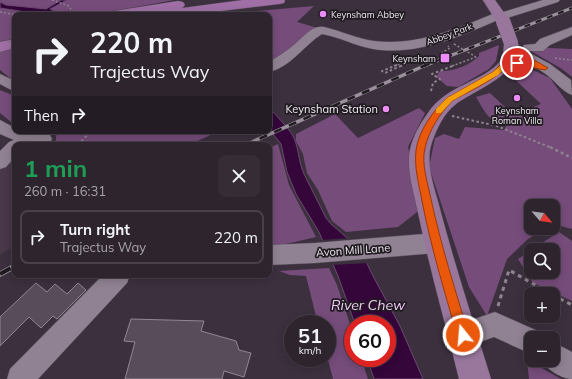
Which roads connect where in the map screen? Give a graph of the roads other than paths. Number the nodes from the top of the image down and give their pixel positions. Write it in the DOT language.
graph roads {
  1 [pos="214,0"];
  2 [pos="278,0"];
  3 [pos="489,0"];
  4 [pos="554,0"];
  5 [pos="135,12"];
  6 [pos="181,12"];
  7 [pos="501,18"];
  8 [pos="572,31"];
  9 [pos="12,36"];
  10 [pos="0,38"];
  11 [pos="12,44"];
  12 [pos="0,47"];
  13 [pos="525,51"];
  14 [pos="272,66"];
  15 [pos="0,78"];
  16 [pos="12,85"];
  17 [pos="572,90"];
  18 [pos="0,126"];
  19 [pos="45,138"];
  20 [pos="17,142"];
  21 [pos="23,142"];
  22 [pos="12,149"];
  23 [pos="0,162"];
  24 [pos="436,243"];
  25 [pos="272,255"];
  26 [pos="117,278"];
  27 [pos="463,335"];
  28 [pos="524,338"];
  29 [pos="560,360"];
  30 [pos="572,368"];
  31 [pos="20,379"];
  32 [pos="475,379"];
  1 -- 5 [label="highway"];
  2 -- 6 [label="highway"];
  3 -- 7 [label="main road"];
  4 -- 7 [label="street, Abbey Park"];
  7 -- 13 [label="main road, bridge"];
  7 -- 14 [label="street, Abbey Park"];
  8 -- 13 [label="street"];
  9 -- 10 [label="highway"];
  11 -- 12 [label="highway"];
  13 -- 17 [label="street"];
  13 -- 24 [label="main road"];
  15 -- 16 [label="street"];
  18 -- 20 [label="street"];
  19 -- 21 [label="street"];
  22 -- 23 [label="street"];
  24 -- 25 [label="street, Avon Mill Lane"];
  24 -- 27 [label="main road"];
  26 -- 31 [label="street"];
  27 -- 28 [label="street"];
  27 -- 32 [label="main road"];
  29 -- 30 [label="street"];
}
